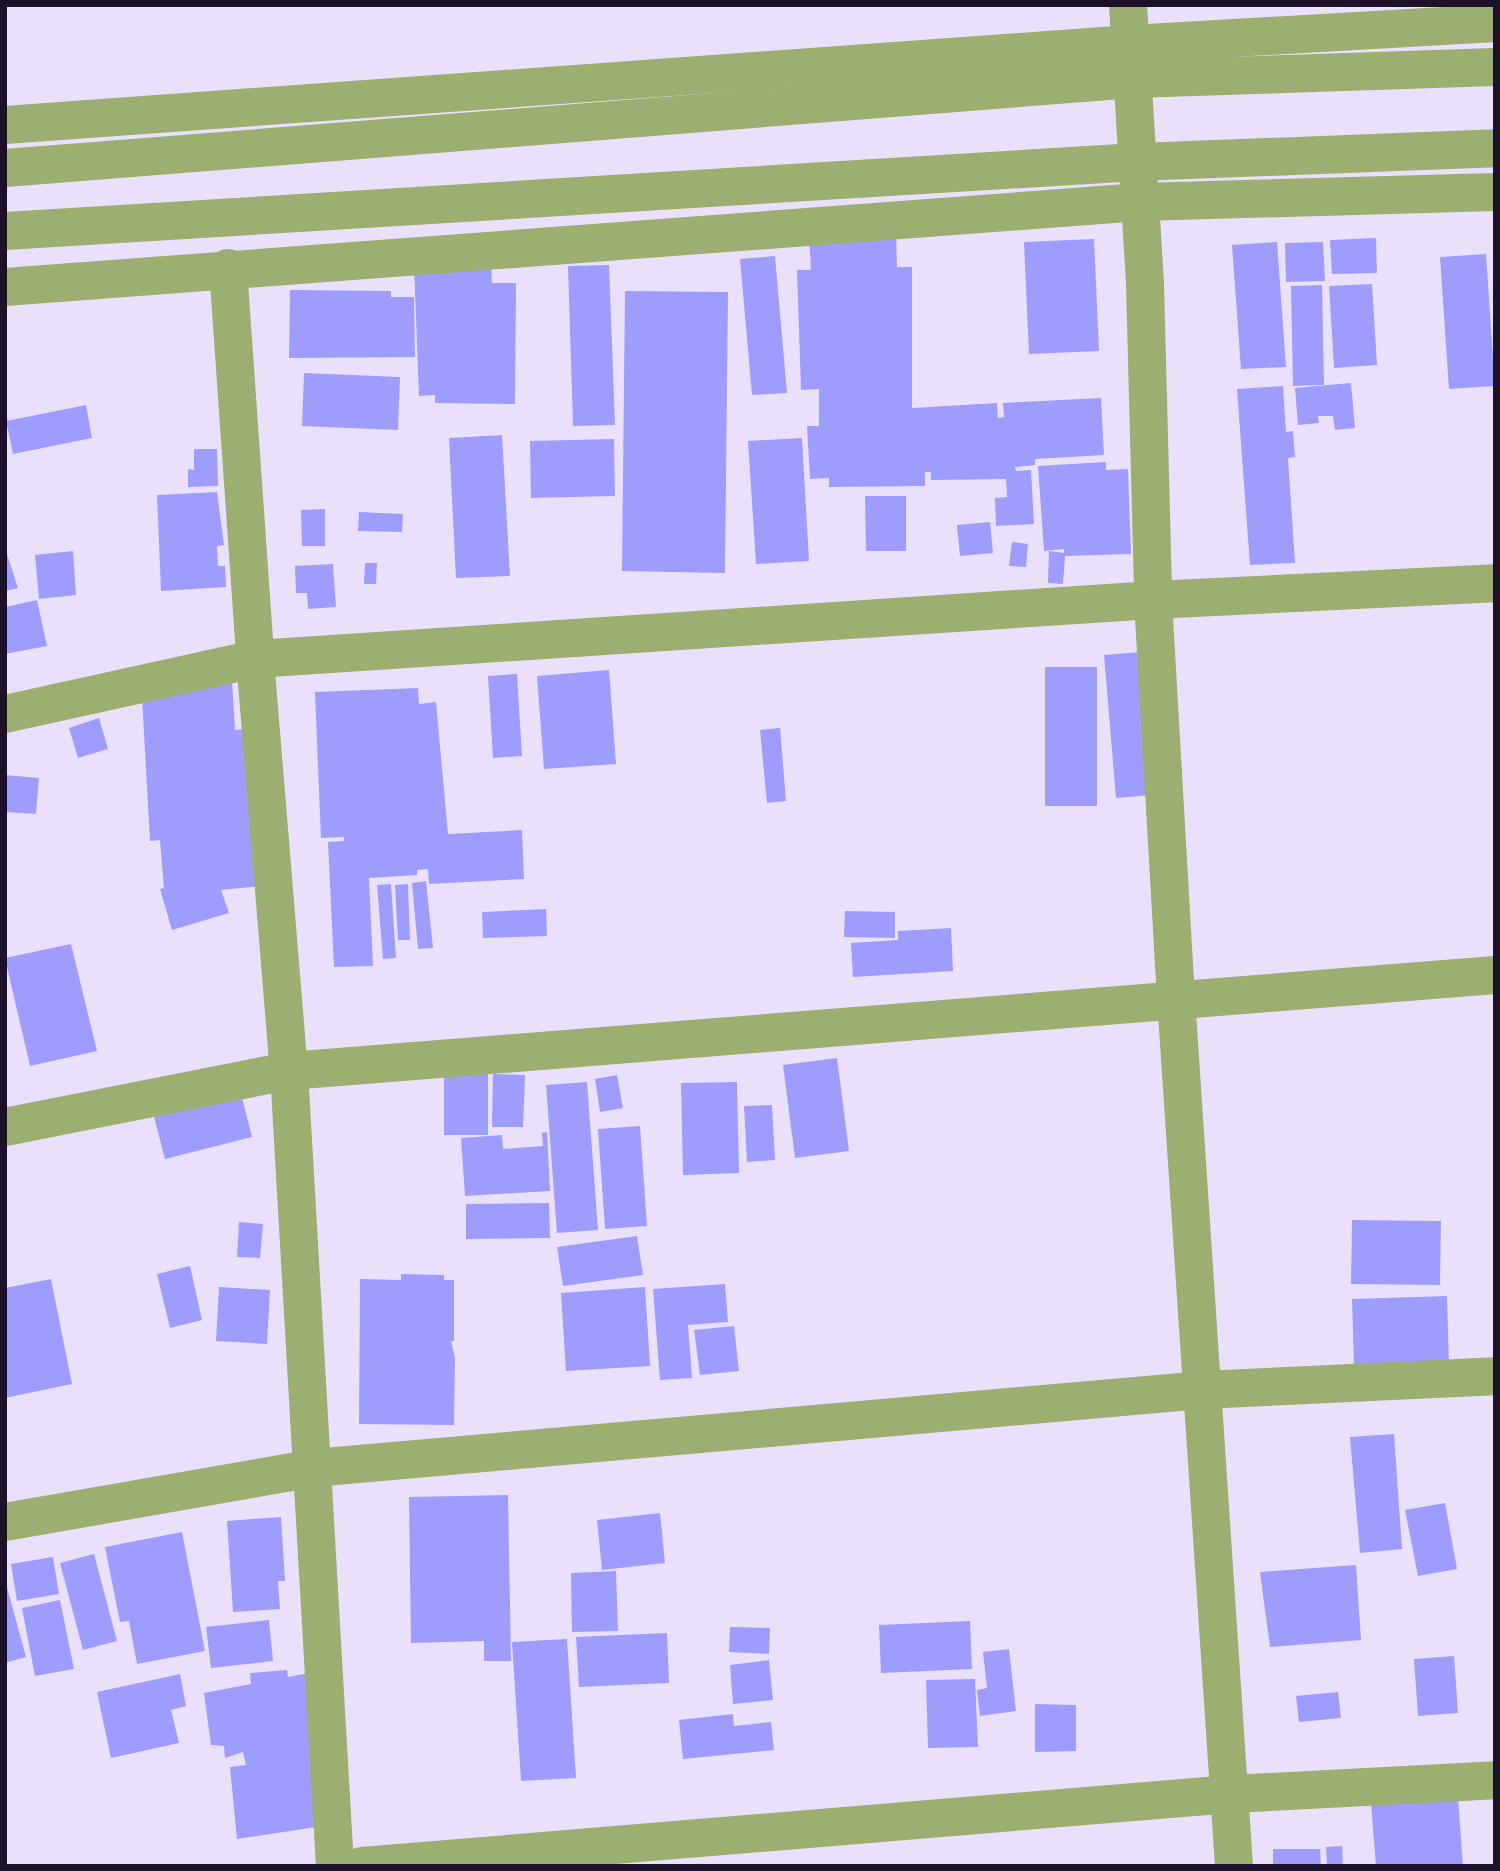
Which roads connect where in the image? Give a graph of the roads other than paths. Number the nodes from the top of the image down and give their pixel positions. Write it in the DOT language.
graph roads {
  1 [pos="1128,5"];
  2 [pos="1495,23"];
  3 [pos="1132,62"];
  4 [pos="1495,67"];
  5 [pos="5,125"];
  6 [pos="1495,148"];
  7 [pos="1137,162"];
  8 [pos="5,168"];
  9 [pos="1495,192"];
  10 [pos="1140,202"];
  11 [pos="5,230"];
  12 [pos="228,268"];
  13 [pos="5,287"];
  14 [pos="1495,583"];
  15 [pos="1153,600"];
  16 [pos="255,659"];
  17 [pos="5,714"];
  18 [pos="1495,975"];
  19 [pos="1176,998"];
  20 [pos="289,1071"];
  21 [pos="5,1127"];
  22 [pos="1495,1376"];
  23 [pos="1202,1390"];
  24 [pos="313,1468"];
  25 [pos="5,1521"];
  26 [pos="1495,1780"];
  27 [pos="1231,1794"];
  28 [pos="335,1866"];
  29 [pos="362,1866"];
  30 [pos="1234,1866"];
  1 -- 3 [label="street"];
  2 -- 3 [label="street"];
  3 -- 4 [label="street"];
  3 -- 5 [label="street"];
  3 -- 7 [label="street"];
  3 -- 8 [label="street"];
  6 -- 7 [label="street"];
  7 -- 10 [label="street"];
  7 -- 11 [label="street"];
  9 -- 10 [label="street"];
  10 -- 12 [label="street"];
  10 -- 15 [label="street"];
  12 -- 13 [label="street"];
  12 -- 16 [label="street"];
  14 -- 15 [label="street"];
  15 -- 16 [label="street"];
  15 -- 19 [label="street"];
  16 -- 17 [label="street"];
  16 -- 20 [label="street"];
  18 -- 19 [label="street"];
  19 -- 20 [label="street"];
  19 -- 23 [label="street"];
  20 -- 21 [label="street"];
  20 -- 24 [label="street"];
  22 -- 23 [label="street"];
  23 -- 24 [label="street"];
  23 -- 27 [label="street"];
  24 -- 25 [label="street"];
  24 -- 28 [label="street"];
  26 -- 27 [label="street"];
  27 -- 29 [label="street"];
  27 -- 30 [label="street"];
}
